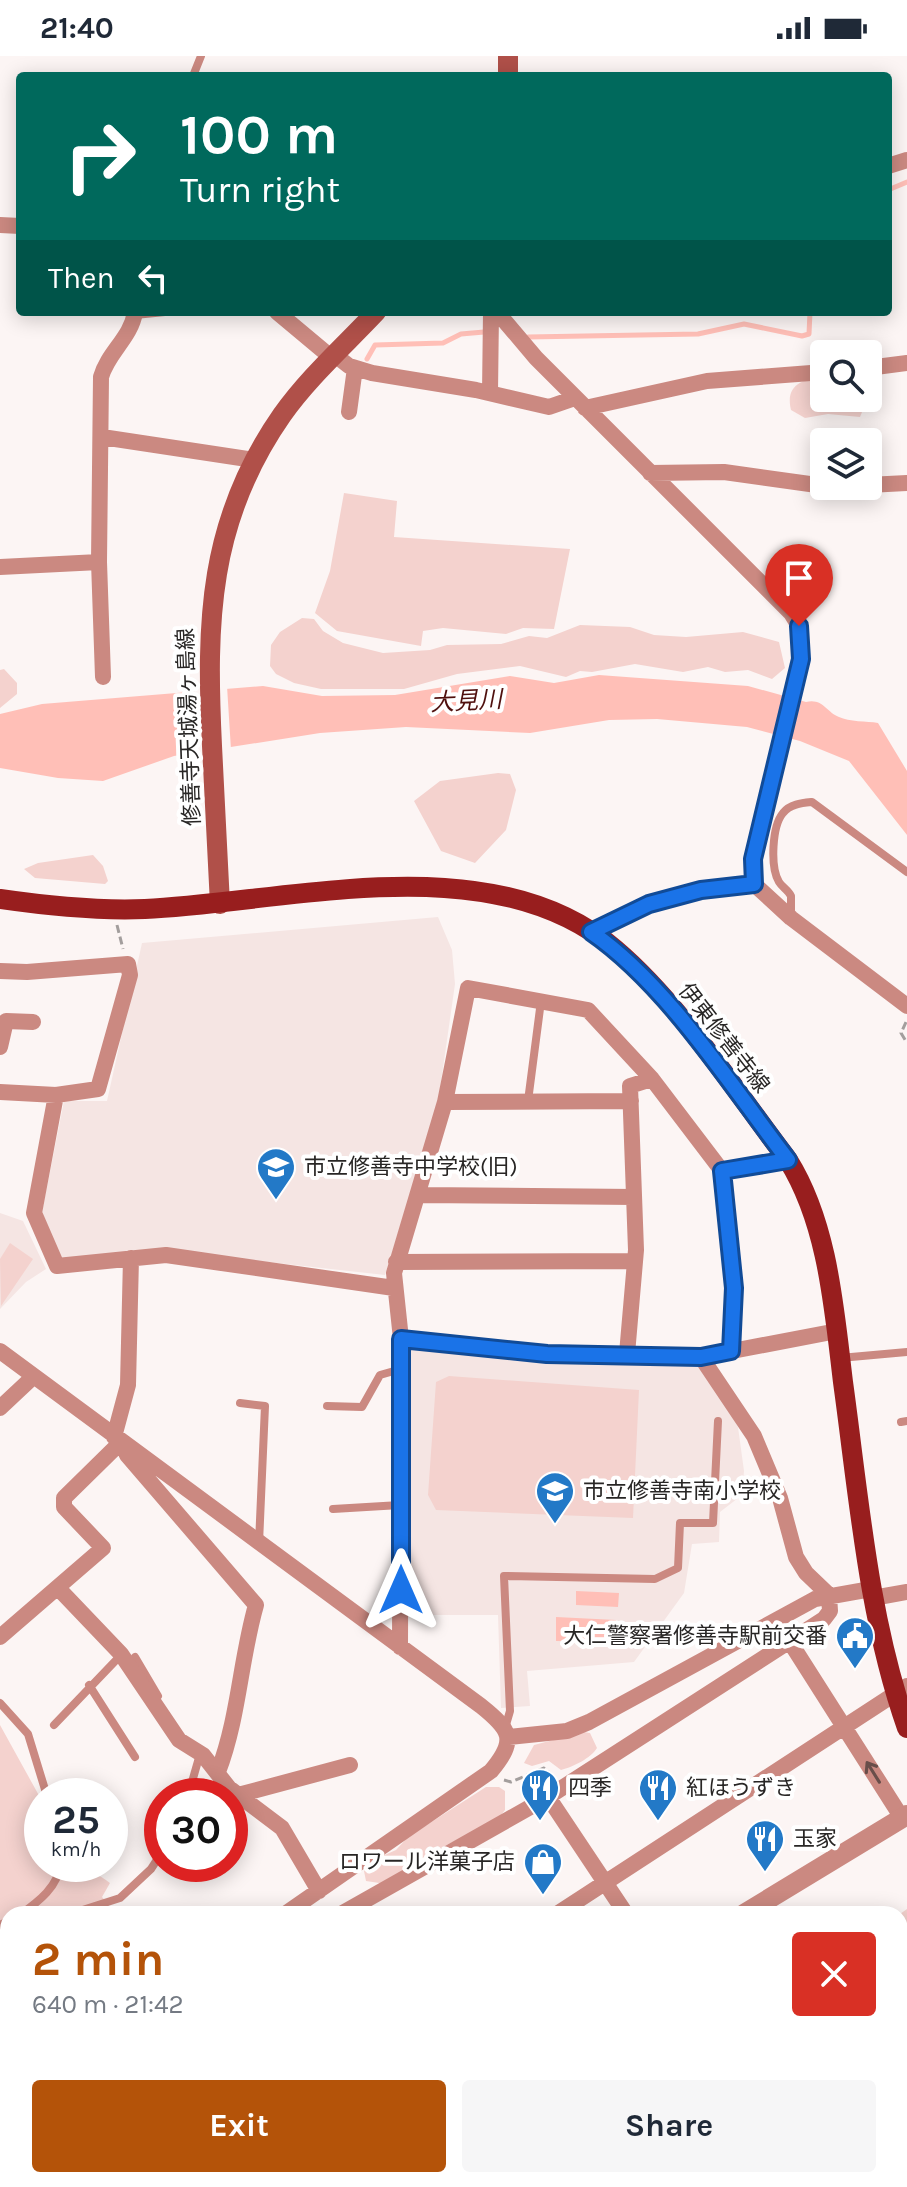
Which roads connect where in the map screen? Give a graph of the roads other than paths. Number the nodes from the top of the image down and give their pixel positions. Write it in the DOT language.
graph roads {
  1 [pos="134,316"];
  2 [pos="282,316"];
  3 [pos="372,316"];
  4 [pos="494,316"];
  5 [pos="498,316"];
  6 [pos="334,356"];
  7 [pos="907,363"];
  8 [pos="882,366"];
  9 [pos="355,368"];
  10 [pos="810,373"];
  11 [pos="490,393"];
  12 [pos="580,403"];
  13 [pos="349,412"];
  14 [pos="102,437"];
  15 [pos="254,460"];
  16 [pos="650,473"];
  17 [pos="907,483"];
  18 [pos="810,484"];
  19 [pos="882,484"];
  20 [pos="99,562"];
  21 [pos="0,567"];
  22 [pos="103,677"];
  23 [pos="907,872"];
  24 [pos="754,884"];
  25 [pos="0,899"];
  26 [pos="220,904"];
  27 [pos="791,918"];
  28 [pos="591,932"];
  29 [pos="0,971"];
  30 [pos="541,1001"];
  31 [pos="907,1006"];
  32 [pos="33,1022"];
  33 [pos="0,1047"];
  34 [pos="652,1079"];
  35 [pos="0,1092"];
  36 [pos="56,1095"];
  37 [pos="528,1101"];
  38 [pos="631,1101"];
  39 [pos="445,1102"];
  40 [pos="788,1160"];
  41 [pos="722,1171"];
  42 [pos="419,1195"];
  43 [pos="634,1197"];
  44 [pos="131,1258"];
  45 [pos="635,1261"];
  46 [pos="396,1262"];
  47 [pos="394,1288"];
  48 [pos="837,1331"];
  49 [pos="401,1339"];
  50 [pos="0,1351"];
  51 [pos="731,1351"];
  52 [pos="907,1352"];
  53 [pos="627,1354"];
  54 [pos="701,1357"];
  55 [pos="840,1358"];
  56 [pos="401,1369"];
  57 [pos="33,1377"];
  58 [pos="240,1403"];
  59 [pos="327,1406"];
  60 [pos="0,1408"];
  61 [pos="718,1421"];
  62 [pos="118,1439"];
  63 [pos="401,1505"];
  64 [pos="333,1509"];
  65 [pos="259,1543"];
  66 [pos="58,1588"];
  67 [pos="907,1592"];
  68 [pos="872,1594"];
  69 [pos="829,1595"];
  70 [pos="0,1637"];
  71 [pos="790,1642"];
  72 [pos="400,1647"];
  73 [pos="128,1656"];
  74 [pos="89,1685"];
  75 [pos="901,1690"];
  76 [pos="0,1703"];
  77 [pos="54,1725"];
  78 [pos="844,1726"];
  79 [pos="907,1728"];
  80 [pos="507,1732"];
  81 [pos="195,1750"];
  82 [pos="135,1757"];
  83 [pos="350,1765"];
  84 [pos="218,1772"];
  85 [pos="41,1778"];
  86 [pos="191,1778"];
  87 [pos="223,1778"];
  88 [pos="248,1792"];
  89 [pos="554,1794"];
  90 [pos="248,1802"];
  91 [pos="905,1819"];
  92 [pos="144,1876"];
  93 [pos="54,1882"];
  94 [pos="604,1883"];
  95 [pos="319,1891"];
  96 [pos="33,1906"];
  97 [pos="95,1906"];
  98 [pos="297,1906"];
  99 [pos="355,1906"];
  100 [pos="569,1906"];
  101 [pos="620,1906"];
  102 [pos="758,1906"];
  1 -- 14 [label="street"];
  2 -- 6 [label="street"];
  3 -- 6 [label="main road, 修善寺天城湯ヶ島線"];
  4 -- 11 [label="street"];
  5 -- 12 [label="street"];
  6 -- 9 [label="street"];
  6 -- 15 [label="main road, 修善寺天城湯ヶ島線"];
  7 -- 8 [label="street"];
  9 -- 11 [label="street"];
  9 -- 13 [label="street"];
  10 -- 12 [label="street"];
  11 -- 12 [label="street"];
  12 -- 16 [label="street"];
  14 -- 15 [label="street"];
  14 -- 20 [label="street"];
  15 -- 26 [label="main road, 修善寺天城湯ヶ島線"];
  16 -- 18 [label="street"];
  16 -- 24 [label="street"];
  17 -- 19 [label="street"];
  20 -- 21 [label="street"];
  20 -- 22 [label="street"];
  23 -- 27 [label="lane"];
  24 -- 27 [label="street"];
  24 -- 28 [label="street"];
  25 -- 26 [label="main road, 伊東修善寺線"];
  26 -- 28 [label="main road, 伊東修善寺線"];
  27 -- 31 [label="street"];
  28 -- 40 [label="main road, 伊東修善寺線"];
  29 -- 36 [label="street"];
  30 -- 34 [label="street"];
  30 -- 37 [label="lane"];
  30 -- 39 [label="street"];
  32 -- 33 [label="street"];
  34 -- 38 [label="street"];
  34 -- 41 [label="street"];
  35 -- 36 [label="street"];
  36 -- 44 [label="street"];
  37 -- 38 [label="street"];
  37 -- 39 [label="street"];
  38 -- 43 [label="street"];
  39 -- 42 [label="street"];
  40 -- 41 [label="street"];
  40 -- 48 [label="main road, 伊東修善寺線"];
  41 -- 51 [label="street"];
  42 -- 43 [label="street"];
  42 -- 46 [label="street"];
  43 -- 45 [label="street"];
  44 -- 47 [label="street"];
  44 -- 62 [label="street"];
  45 -- 46 [label="street"];
  45 -- 53 [label="street"];
  46 -- 47 [label="street"];
  47 -- 49 [label="street"];
  48 -- 51 [label="street"];
  48 -- 55 [label="main road, 伊東修善寺線"];
  49 -- 53 [label="street"];
  49 -- 56 [label="street"];
  50 -- 57 [label="street"];
  51 -- 54 [label="street"];
  52 -- 55 [label="lane"];
  53 -- 54 [label="street"];
  54 -- 69 [label="street"];
  55 -- 68 [label="main road, 伊東修善寺線"];
  56 -- 59 [label="lane"];
  56 -- 63 [label="street"];
  57 -- 60 [label="street"];
  57 -- 62 [label="street"];
  58 -- 65 [label="lane"];
  61 -- 80 [label="lane"];
  62 -- 65 [label="street"];
  62 -- 66 [label="street"];
  62 -- 84 [label="street"];
  63 -- 64 [label="lane"];
  63 -- 72 [label="street"];
  65 -- 72 [label="street"];
  66 -- 70 [label="street"];
  66 -- 73 [label="street"];
  67 -- 68 [label="street"];
  68 -- 69 [label="street"];
  68 -- 75 [label="main road, 伊東修善寺線"];
  69 -- 71 [label="street"];
  69 -- 80 [label="street"];
  71 -- 78 [label="street"];
  71 -- 89 [label="street"];
  72 -- 80 [label="street"];
  73 -- 74 [label="lane"];
  73 -- 81 [label="street"];
  74 -- 77 [label="lane"];
  74 -- 82 [label="lane"];
  75 -- 78 [label="street"];
  75 -- 79 [label="main road, 伊東修善寺線"];
  76 -- 85 [label="lane"];
  91 -- 78 [label="street, one-way"];
  78 -- 94 [label="street"];
  80 -- 95 [label="street"];
  81 -- 84 [label="street"];
  81 -- 86 [label="lane"];
  83 -- 88 [label="street"];
  84 -- 87 [label="street"];
  89 -- 94 [label="street"];
  89 -- 99 [label="street"];
  90 -- 95 [label="street"];
  91 -- 102 [label="street"];
  92 -- 97 [label="lane"];
  93 -- 96 [label="lane"];
  94 -- 100 [label="street"];
  94 -- 101 [label="street"];
  95 -- 98 [label="street"];
}
